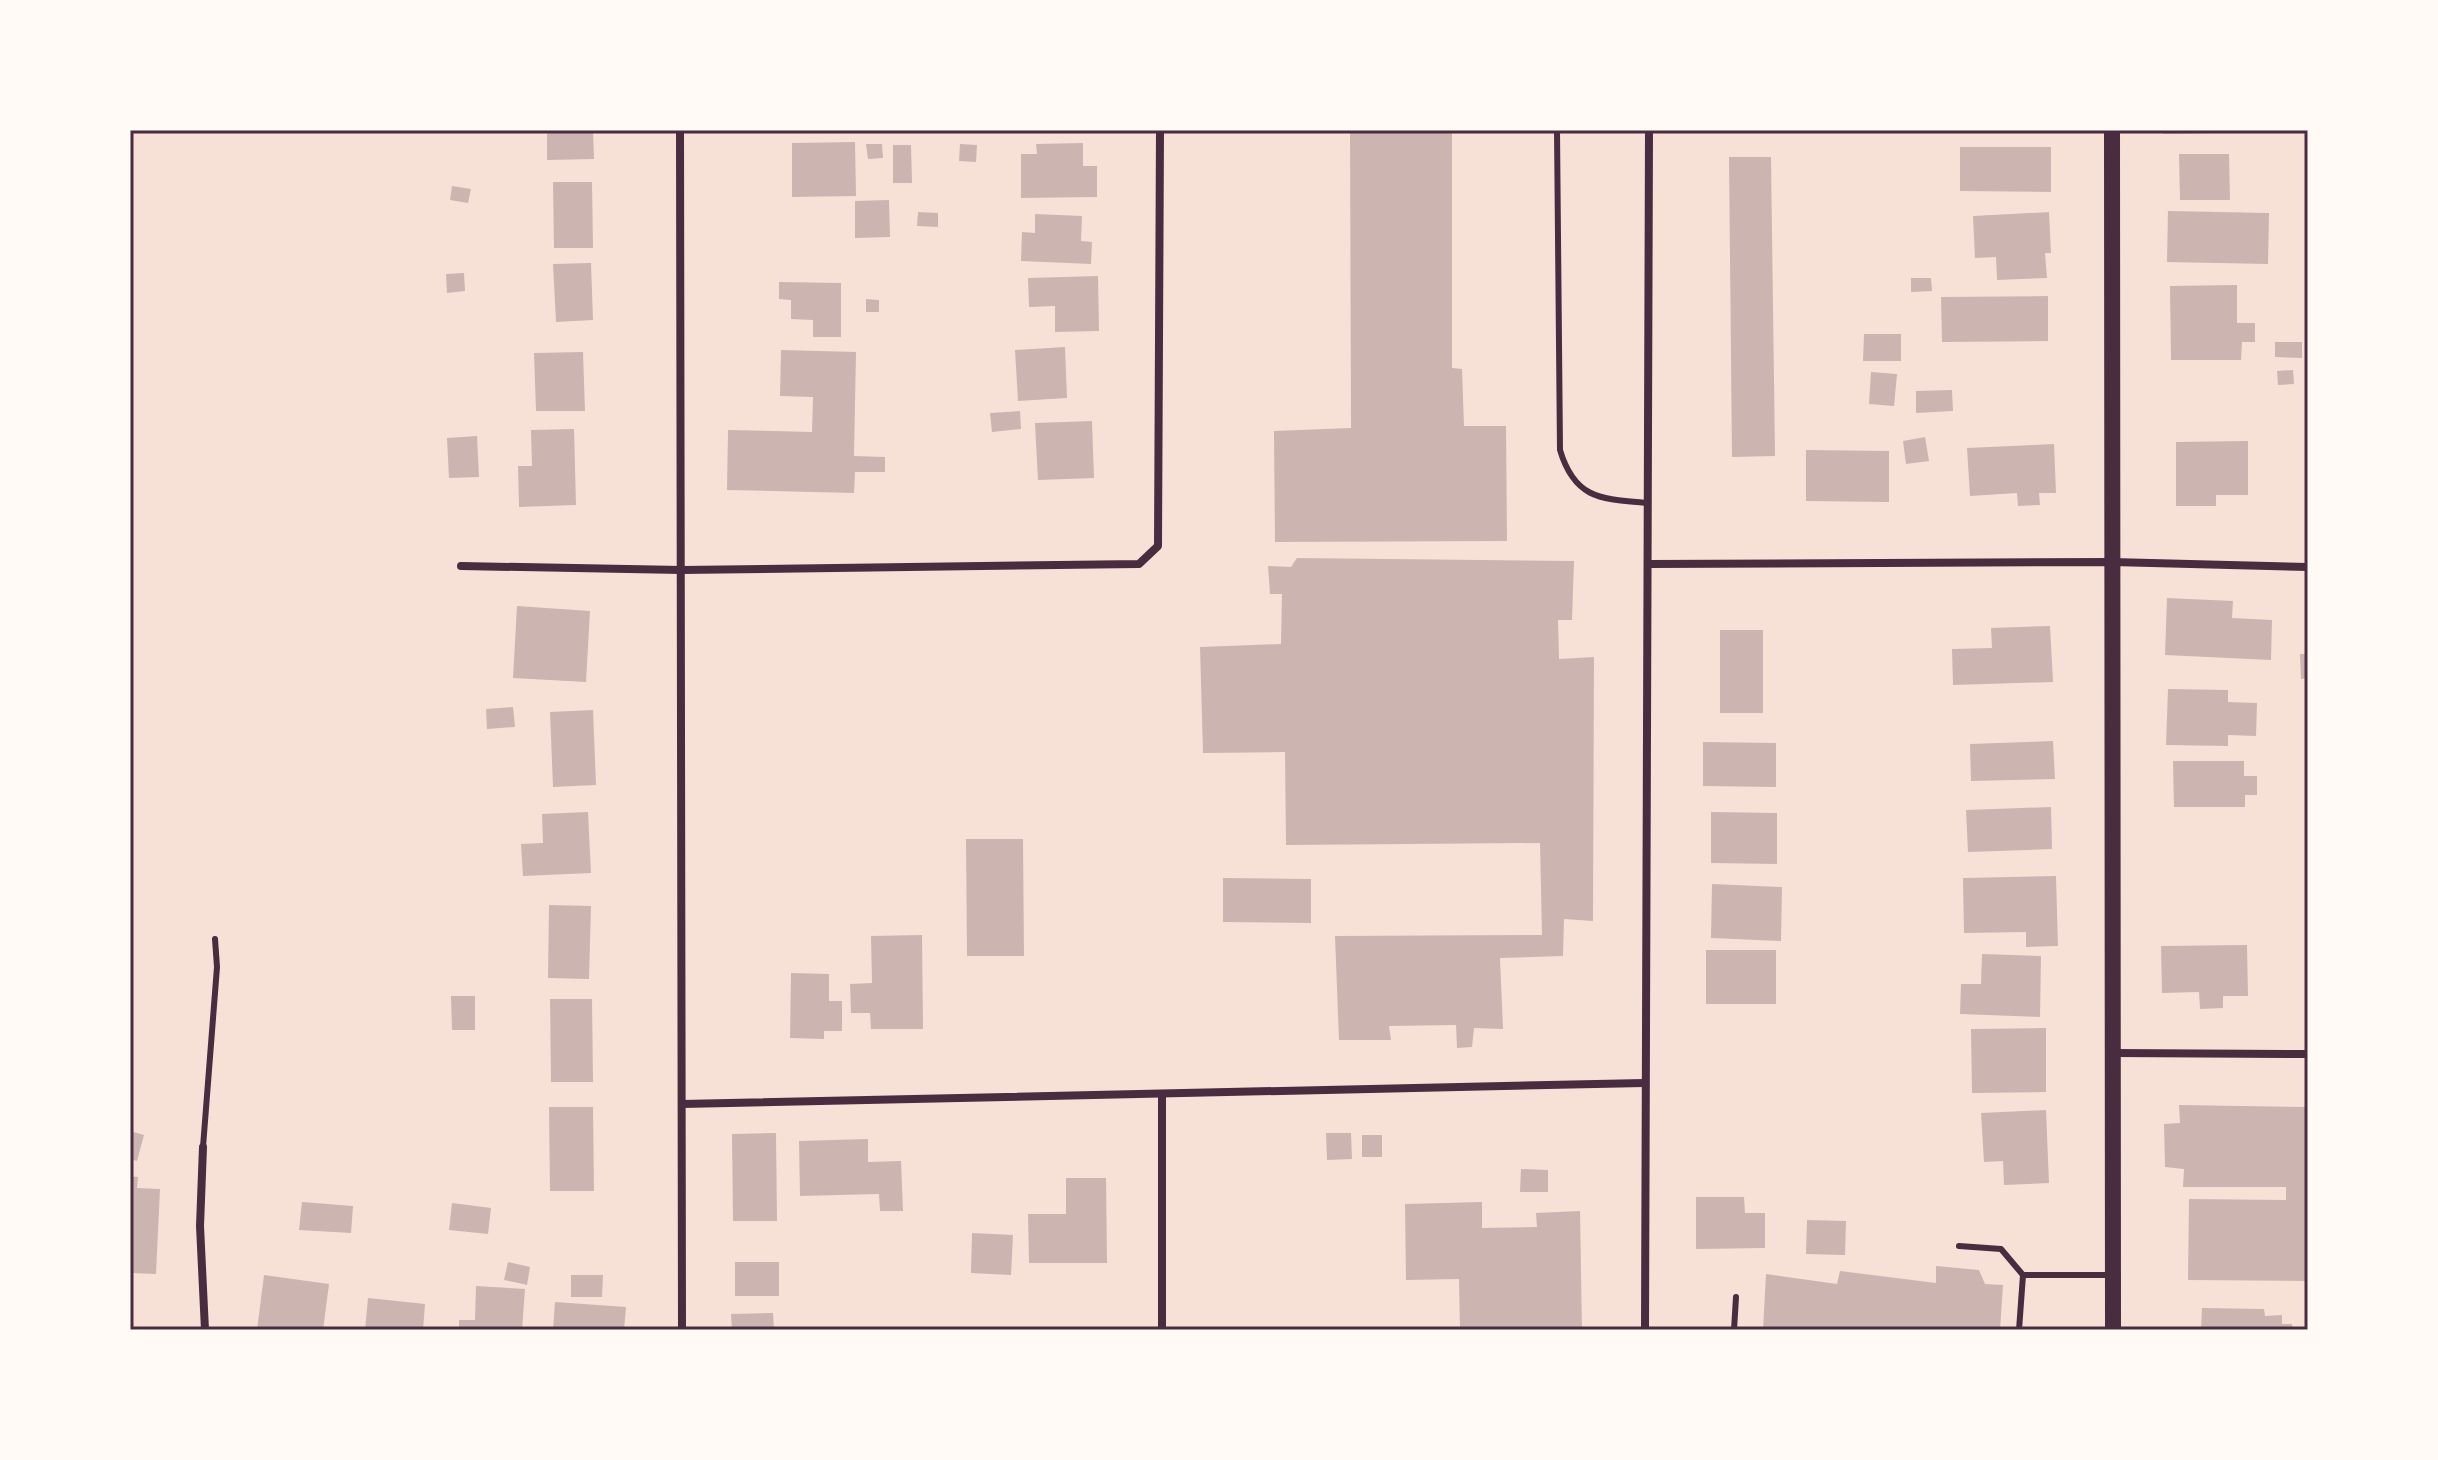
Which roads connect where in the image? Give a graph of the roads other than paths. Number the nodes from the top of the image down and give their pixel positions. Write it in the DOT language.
graph roads {
  1 [pos="680,130"];
  2 [pos="1160,130"];
  3 [pos="1557,130"];
  4 [pos="1649,130"];
  5 [pos="2112,130"];
  6 [pos="1648,503"];
  7 [pos="2112,562"];
  8 [pos="1648,564"];
  9 [pos="461,566"];
  10 [pos="2308,567"];
  11 [pos="681,570"];
  12 [pos="215,939"];
  13 [pos="2113,1053"];
  14 [pos="2308,1054"];
  15 [pos="1644,1083"];
  16 [pos="1162,1096"];
  17 [pos="682,1104"];
  18 [pos="203,1147"];
  19 [pos="1959,1246"];
  20 [pos="2023,1275"];
  21 [pos="2113,1275"];
  22 [pos="1736,1297"];
  23 [pos="205,1330"];
  24 [pos="682,1330"];
  25 [pos="1162,1330"];
  26 [pos="1645,1330"];
  27 [pos="1734,1330"];
  28 [pos="2019,1330"];
  29 [pos="2113,1330"];
  1 -- 11 [label="street"];
  2 -- 11 [label="street"];
  3 -- 6 [label="lane"];
  4 -- 6 [label="street"];
  5 -- 7 [label="main road"];
  6 -- 8 [label="street"];
  7 -- 8 [label="street"];
  7 -- 10 [label="street"];
  7 -- 13 [label="main road"];
  8 -- 15 [label="street"];
  9 -- 11 [label="street"];
  11 -- 17 [label="street"];
  12 -- 18 [label="lane"];
  13 -- 14 [label="street"];
  13 -- 21 [label="main road"];
  15 -- 16 [label="street"];
  15 -- 26 [label="street"];
  16 -- 17 [label="street"];
  16 -- 25 [label="street"];
  17 -- 24 [label="street"];
  18 -- 23 [label="street"];
  19 -- 20 [label="lane"];
  20 -- 21 [label="lane"];
  20 -- 28 [label="lane"];
  21 -- 29 [label="main road"];
  22 -- 27 [label="lane"];
}
